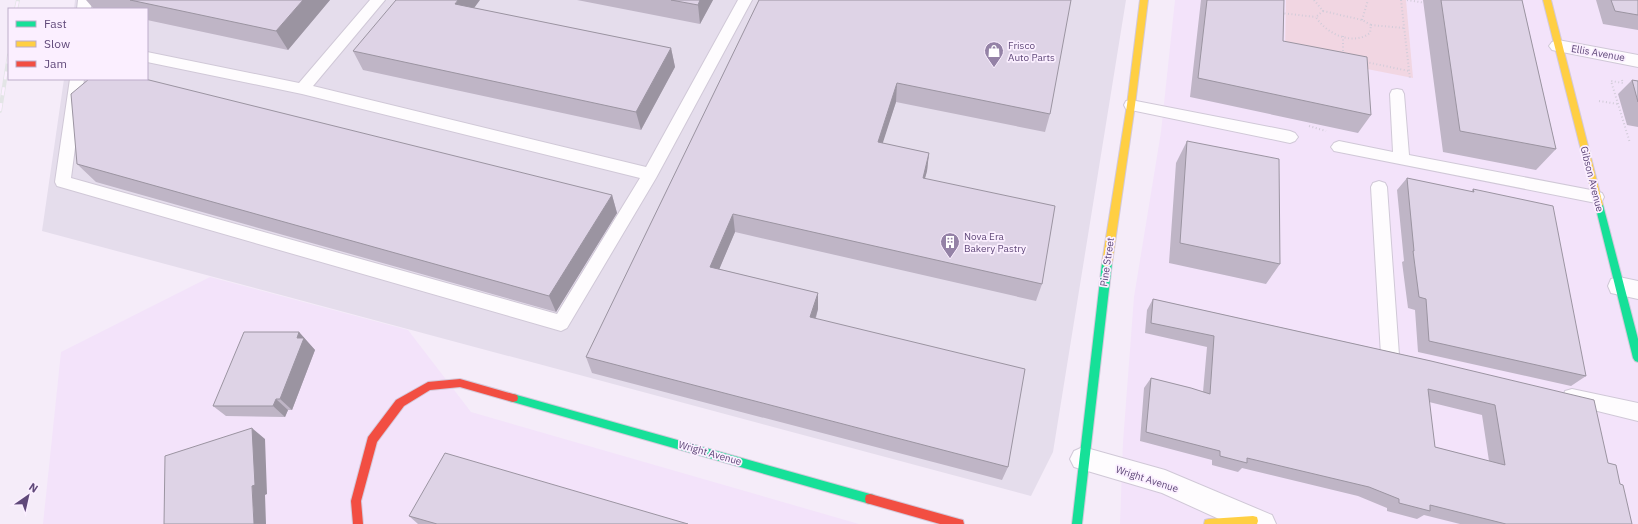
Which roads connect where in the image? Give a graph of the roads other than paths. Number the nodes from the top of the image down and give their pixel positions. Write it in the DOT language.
graph roads {
  1 [pos="378,0"];
  2 [pos="745,0"];
  3 [pos="1144,0"];
  4 [pos="1547,0"];
  5 [pos="1558,46"];
  6 [pos="148,57"];
  7 [pos="1638,61"];
  8 [pos="77,80"];
  9 [pos="302,89"];
  10 [pos="1397,94"];
  11 [pos="1130,105"];
  12 [pos="1290,137"];
  13 [pos="1339,147"];
  14 [pos="1401,159"];
  15 [pos="650,174"];
  16 [pos="1378,187"];
  17 [pos="1596,197"];
  18 [pos="1629,288"];
  19 [pos="1390,355"];
  20 [pos="1638,358"];
  21 [pos="1557,393"];
  22 [pos="1638,412"];
  23 [pos="1083,459"];
  24 [pos="1258,523"];
  25 [pos="358,524"];
  26 [pos="959,524"];
  27 [pos="1077,524"];
  28 [pos="1209,524"];
  1 -- 9 [label="lane"];
  2 -- 15 [label="lane"];
  3 -- 11 [label="street, Pine Street"];
  4 -- 5 [label="street, Gibson Avenue"];
  5 -- 7 [label="street, Ellis Avenue"];
  5 -- 17 [label="street, Gibson Avenue"];
  6 -- 9 [label="lane"];
  8 -- 15 [label="lane"];
  9 -- 15 [label="lane"];
  10 -- 14 [label="lane"];
  11 -- 12 [label="lane"];
  11 -- 23 [label="street, Pine Street"];
  13 -- 14 [label="lane"];
  14 -- 17 [label="lane"];
  16 -- 19 [label="lane"];
  17 -- 18 [label="street, Gibson Avenue"];
  18 -- 20 [label="street, Gibson Avenue"];
  21 -- 22 [label="lane"];
  23 -- 24 [label="street, Wright Avenue"];
  23 -- 27 [label="street, Pine Street"];
  24 -- 28 [label="street, Wright Avenue"];
  25 -- 26 [label="street, Wright Avenue"];
}
